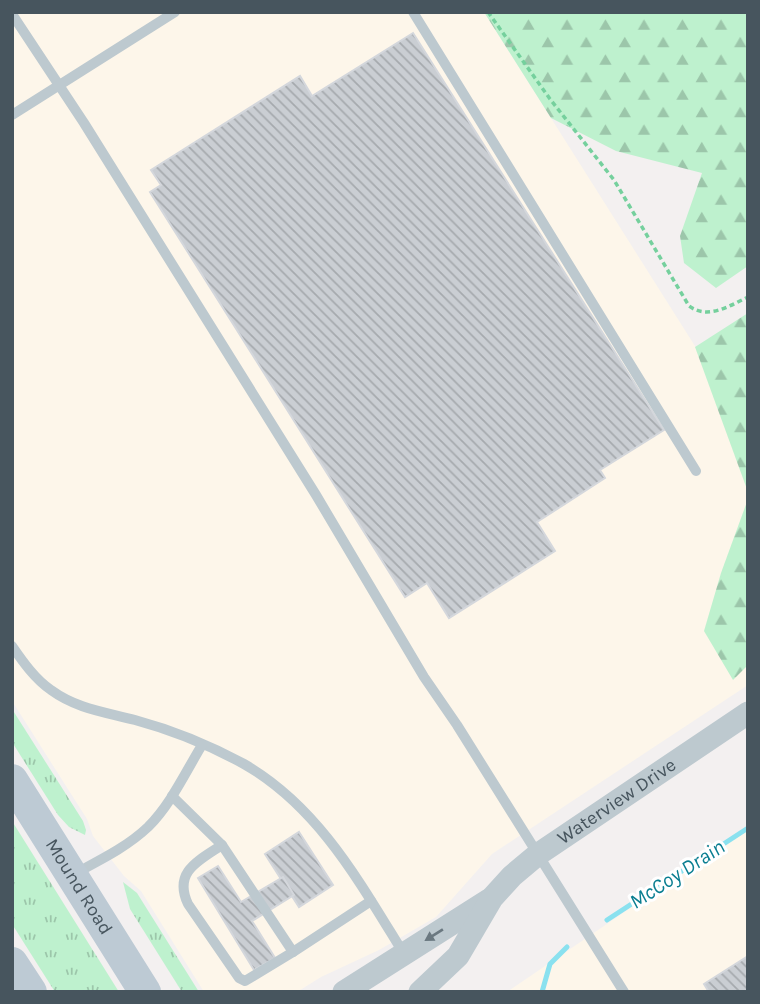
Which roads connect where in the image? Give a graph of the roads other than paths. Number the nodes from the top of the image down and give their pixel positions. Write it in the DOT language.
graph roads {
  1 [pos="175,12"];
  2 [pos="413,12"];
  3 [pos="12,14"];
  4 [pos="59,86"];
  5 [pos="12,115"];
  6 [pos="696,471"];
  7 [pos="12,646"];
  8 [pos="748,713"];
  9 [pos="202,745"];
  10 [pos="12,780"];
  11 [pos="172,796"];
  12 [pos="222,845"];
  13 [pos="537,855"];
  14 [pos="72,875"];
  15 [pos="492,898"];
  16 [pos="371,901"];
  17 [pos="293,952"];
  18 [pos="404,954"];
  19 [pos="12,963"];
  20 [pos="30,992"];
  21 [pos="145,992"];
  22 [pos="344,992"];
  23 [pos="420,992"];
  24 [pos="624,992"];
  1 -- 4 [label="lane"];
  2 -- 6 [label="lane"];
  3 -- 4 [label="lane"];
  4 -- 5 [label="lane"];
  4 -- 13 [label="lane"];
  7 -- 9 [label="lane"];
  8 -- 13 [label="street, Waterview Drive"];
  9 -- 11 [label="lane"];
  9 -- 16 [label="lane"];
  10 -- 14 [label="main road, Mound Road"];
  11 -- 12 [label="lane"];
  11 -- 14 [label="lane"];
  12 -- 17 [label="lane"];
  12 -- 17 [label="lane"];
  13 -- 15 [label="street, Waterview Drive"];
  13 -- 24 [label="lane"];
  14 -- 21 [label="main road, Mound Road"];
  15 -- 18 [label="street, Waterview Drive, one-way"];
  15 -- 23 [label="street, Waterview Drive"];
  16 -- 17 [label="lane"];
  16 -- 18 [label="lane"];
  18 -- 22 [label="street, Waterview Drive"];
  19 -- 20 [label="main road"];
}
